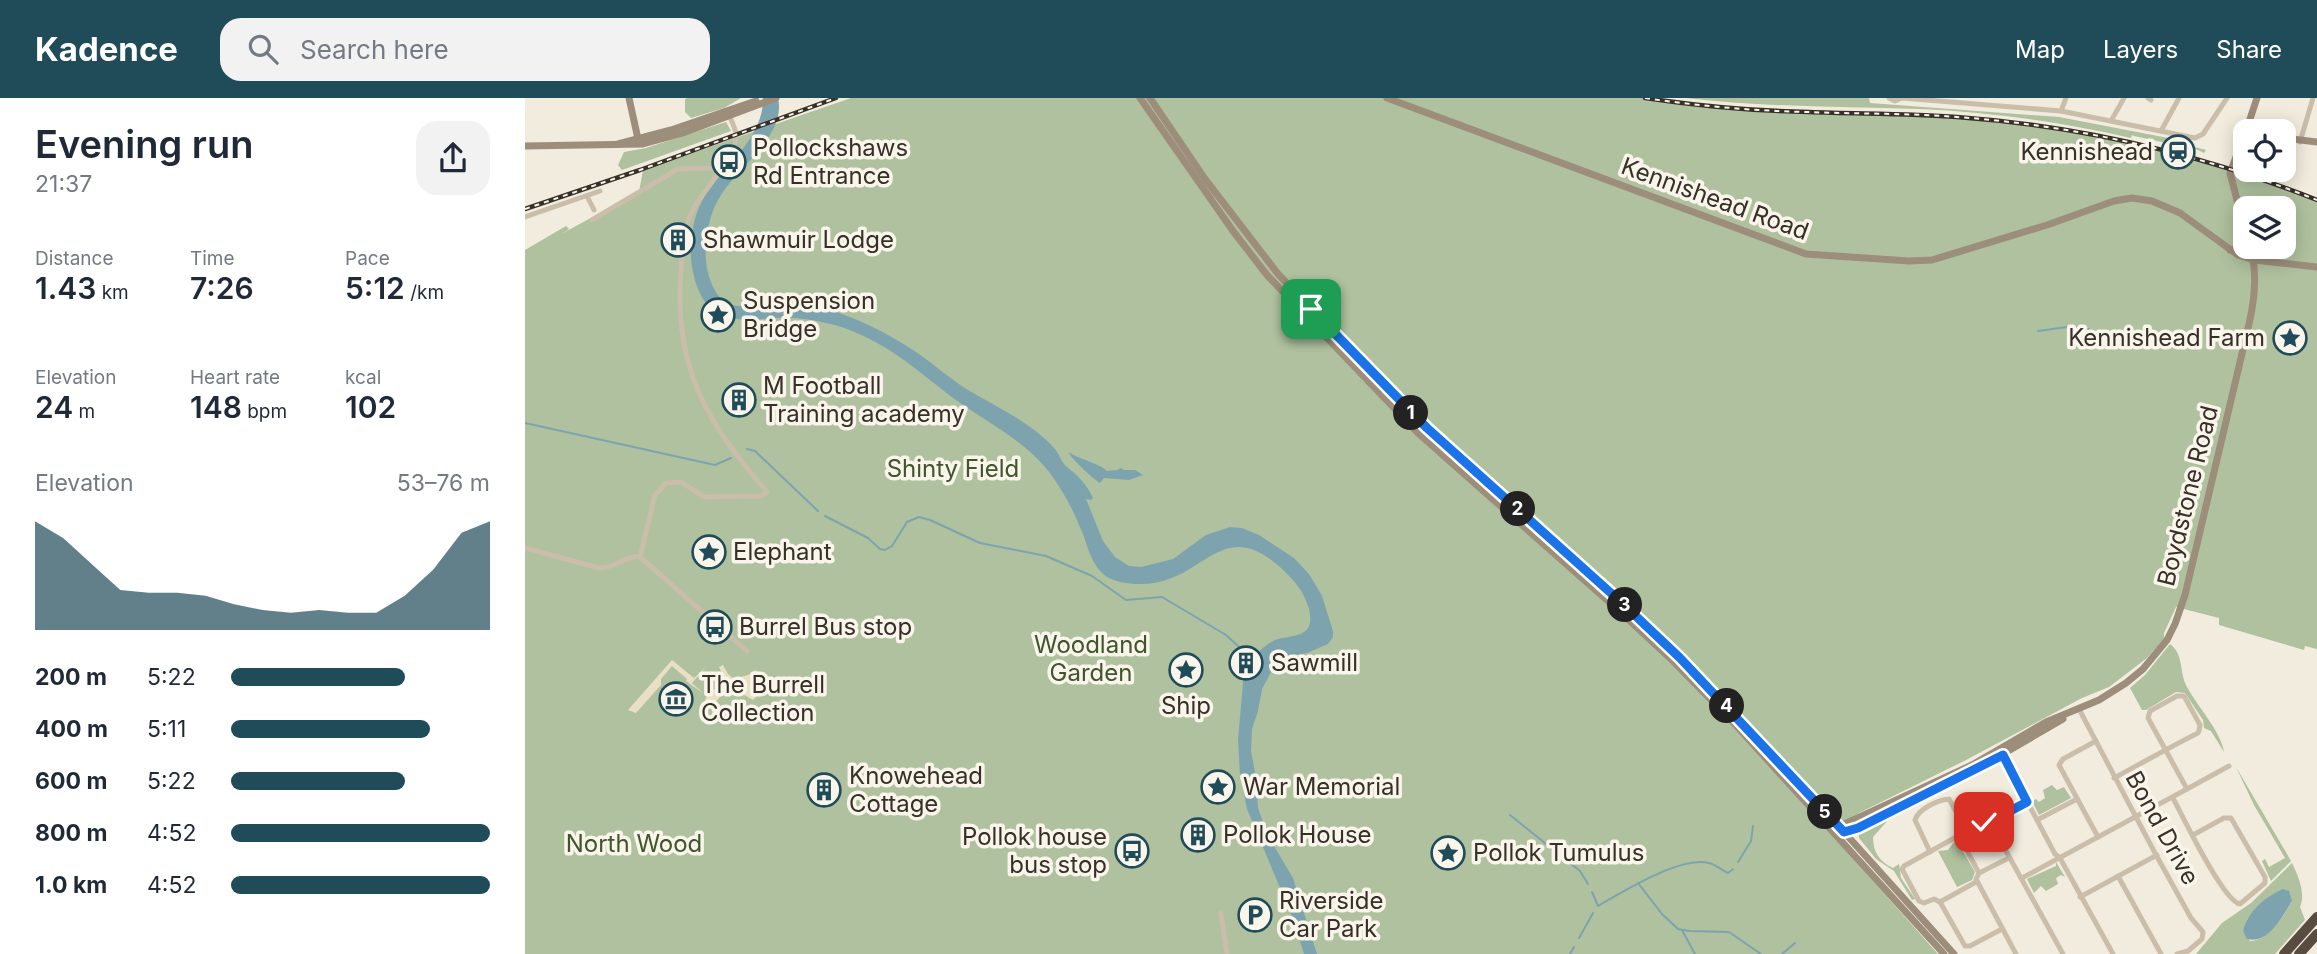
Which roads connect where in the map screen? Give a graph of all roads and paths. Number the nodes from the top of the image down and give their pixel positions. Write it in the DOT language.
graph roads {
  1 [pos="629,98"];
  2 [pos="776,98"];
  3 [pos="1140,98"];
  4 [pos="1150,98"];
  5 [pos="1387,98"];
  6 [pos="1889,98"];
  7 [pos="1902,98"];
  8 [pos="2066,98"];
  9 [pos="2123,98"];
  10 [pos="2179,98"];
  11 [pos="2227,98"];
  12 [pos="2256,98"];
  13 [pos="2313,98"];
  14 [pos="2008,99"];
  15 [pos="762,100"];
  16 [pos="1954,101"];
  17 [pos="2007,107"];
  18 [pos="2061,111"];
  19 [pos="729,113"];
  20 [pos="2249,119"];
  21 [pos="2111,121"];
  22 [pos="1167,129"];
  23 [pos="2161,131"];
  24 [pos="638,139"];
  25 [pos="2296,141"];
  26 [pos="2300,142"];
  27 [pos="2317,142"];
  28 [pos="618,144"];
  29 [pos="526,146"];
  30 [pos="2233,165"];
  31 [pos="721,168"];
  32 [pos="600,191"];
  33 [pos="587,196"];
  34 [pos="2236,196"];
  35 [pos="594,210"];
  36 [pos="525,218"];
  37 [pos="592,220"];
  38 [pos="2233,249"];
  39 [pos="2229,250"];
  40 [pos="2254,260"];
  41 [pos="2317,267"];
  42 [pos="525,548"];
  43 [pos="640,557"];
  44 [pos="747,651"];
  45 [pos="2079,709"];
  46 [pos="2096,741"];
  47 [pos="2166,750"];
  48 [pos="2001,752"];
  49 [pos="2229,766"];
  50 [pos="2114,778"];
  51 [pos="2187,789"];
  52 [pos="2173,798"];
  53 [pos="2077,799"];
  54 [pos="2027,802"];
  55 [pos="2136,818"];
  56 [pos="2037,820"];
  57 [pos="1990,822"];
  58 [pos="1967,831"];
  59 [pos="1838,832"];
  60 [pos="2193,835"];
  61 [pos="1959,836"];
  62 [pos="2098,837"];
  63 [pos="1930,852"];
  64 [pos="2157,855"];
  65 [pos="2009,858"];
  66 [pos="2060,858"];
  67 [pos="1979,873"];
  68 [pos="2118,876"];
  69 [pos="2022,878"];
  70 [pos="1976,882"];
  71 [pos="2080,897"];
  72 [pos="1940,902"];
  73 [pos="1221,913"];
  74 [pos="2317,918"];
  75 [pos="2002,929"];
  76 [pos="2313,934"];
  77 [pos="1227,954"];
  78 [pos="1944,954"];
  79 [pos="1954,954"];
  80 [pos="2016,954"];
  81 [pos="2063,954"];
  82 [pos="2113,954"];
  83 [pos="2161,954"];
  84 [pos="2179,954"];
  85 [pos="2284,954"];
  86 [pos="2299,954"];
  1 -- 24 [label="street"];
  2 -- 15 [label="street"];
  3 -- 22 [label="street"];
  4 -- 22 [label="street"];
  5 -- 39 [label="street, Kennishead Road"];
  6 -- 7 [label="street"];
  7 -- 16 [label="street"];
  8 -- 18 [label="street"];
  9 -- 21 [label="street"];
  10 -- 23 [label="street"];
  11 -- 23 [label="street"];
  12 -- 20 [label="street"];
  13 -- 26 [label="street"];
  14 -- 17 [label="street"];
  15 -- 19 [label="street"];
  16 -- 17 [label="street"];
  17 -- 18 [label="street"];
  18 -- 21 [label="street"];
  19 -- 24 [label="street"];
  19 -- 28 [label="street"];
  19 -- 31 [label="street"];
  21 -- 23 [label="street"];
  22 -- 59 [label="street"];
  24 -- 28 [label="street"];
  25 -- 26 [label="street"];
  26 -- 27 [label="street"];
  28 -- 29 [label="street"];
  30 -- 34 [label="street"];
  31 -- 37 [label="street"];
  31 -- 43 [label="street"];
  32 -- 33 [label="street"];
  33 -- 35 [label="street"];
  33 -- 36 [label="street"];
  38 -- 39 [label="street"];
  39 -- 40 [label="street, Kennishead Road"];
  40 -- 41 [label="street, Kennishead Road"];
  40 -- 45 [label="street, Boydstone Road"];
  42 -- 43 [label="street"];
  43 -- 44 [label="street"];
  45 -- 46 [label="street, Bond Drive"];
  45 -- 48 [label="street, Boydstone Road"];
  46 -- 50 [label="street, Bond Drive"];
  46 -- 53 [label="street"];
  47 -- 47 [label="street"];
  47 -- 50 [label="street"];
  47 -- 51 [label="street"];
  48 -- 54 [label="street"];
  48 -- 59 [label="street, Boydstone Road"];
  49 -- 51 [label="street"];
  50 -- 55 [label="street, Bond Drive"];
  51 -- 52 [label="street"];
  52 -- 55 [label="street"];
  52 -- 60 [label="street"];
  53 -- 56 [label="street"];
  53 -- 62 [label="street"];
  54 -- 56 [label="street"];
  54 -- 57 [label="street"];
  55 -- 62 [label="street"];
  55 -- 64 [label="street, Bond Drive"];
  56 -- 66 [label="street"];
  57 -- 58 [label="street"];
  57 -- 65 [label="street"];
  58 -- 61 [label="street"];
  58 -- 63 [label="street"];
  59 -- 78 [label="street"];
  59 -- 79 [label="street"];
  60 -- 60 [label="street"];
  61 -- 63 [label="street"];
  61 -- 67 [label="street"];
  62 -- 66 [label="street"];
  63 -- 72 [label="street"];
  64 -- 68 [label="street"];
  64 -- 84 [label="street, Bond Drive"];
  65 -- 67 [label="street"];
  65 -- 69 [label="street"];
  66 -- 69 [label="street"];
  66 -- 71 [label="street"];
  67 -- 70 [label="street"];
  68 -- 71 [label="street"];
  68 -- 83 [label="street"];
  69 -- 81 [label="street"];
  70 -- 72 [label="street"];
  70 -- 75 [label="street"];
  71 -- 82 [label="street"];
  72 -- 75 [label="street"];
  73 -- 77 [label="street"];
  74 -- 76 [label="highway"];
  75 -- 80 [label="street"];
  76 -- 85 [label="highway"];
  76 -- 86 [label="highway"];
}
